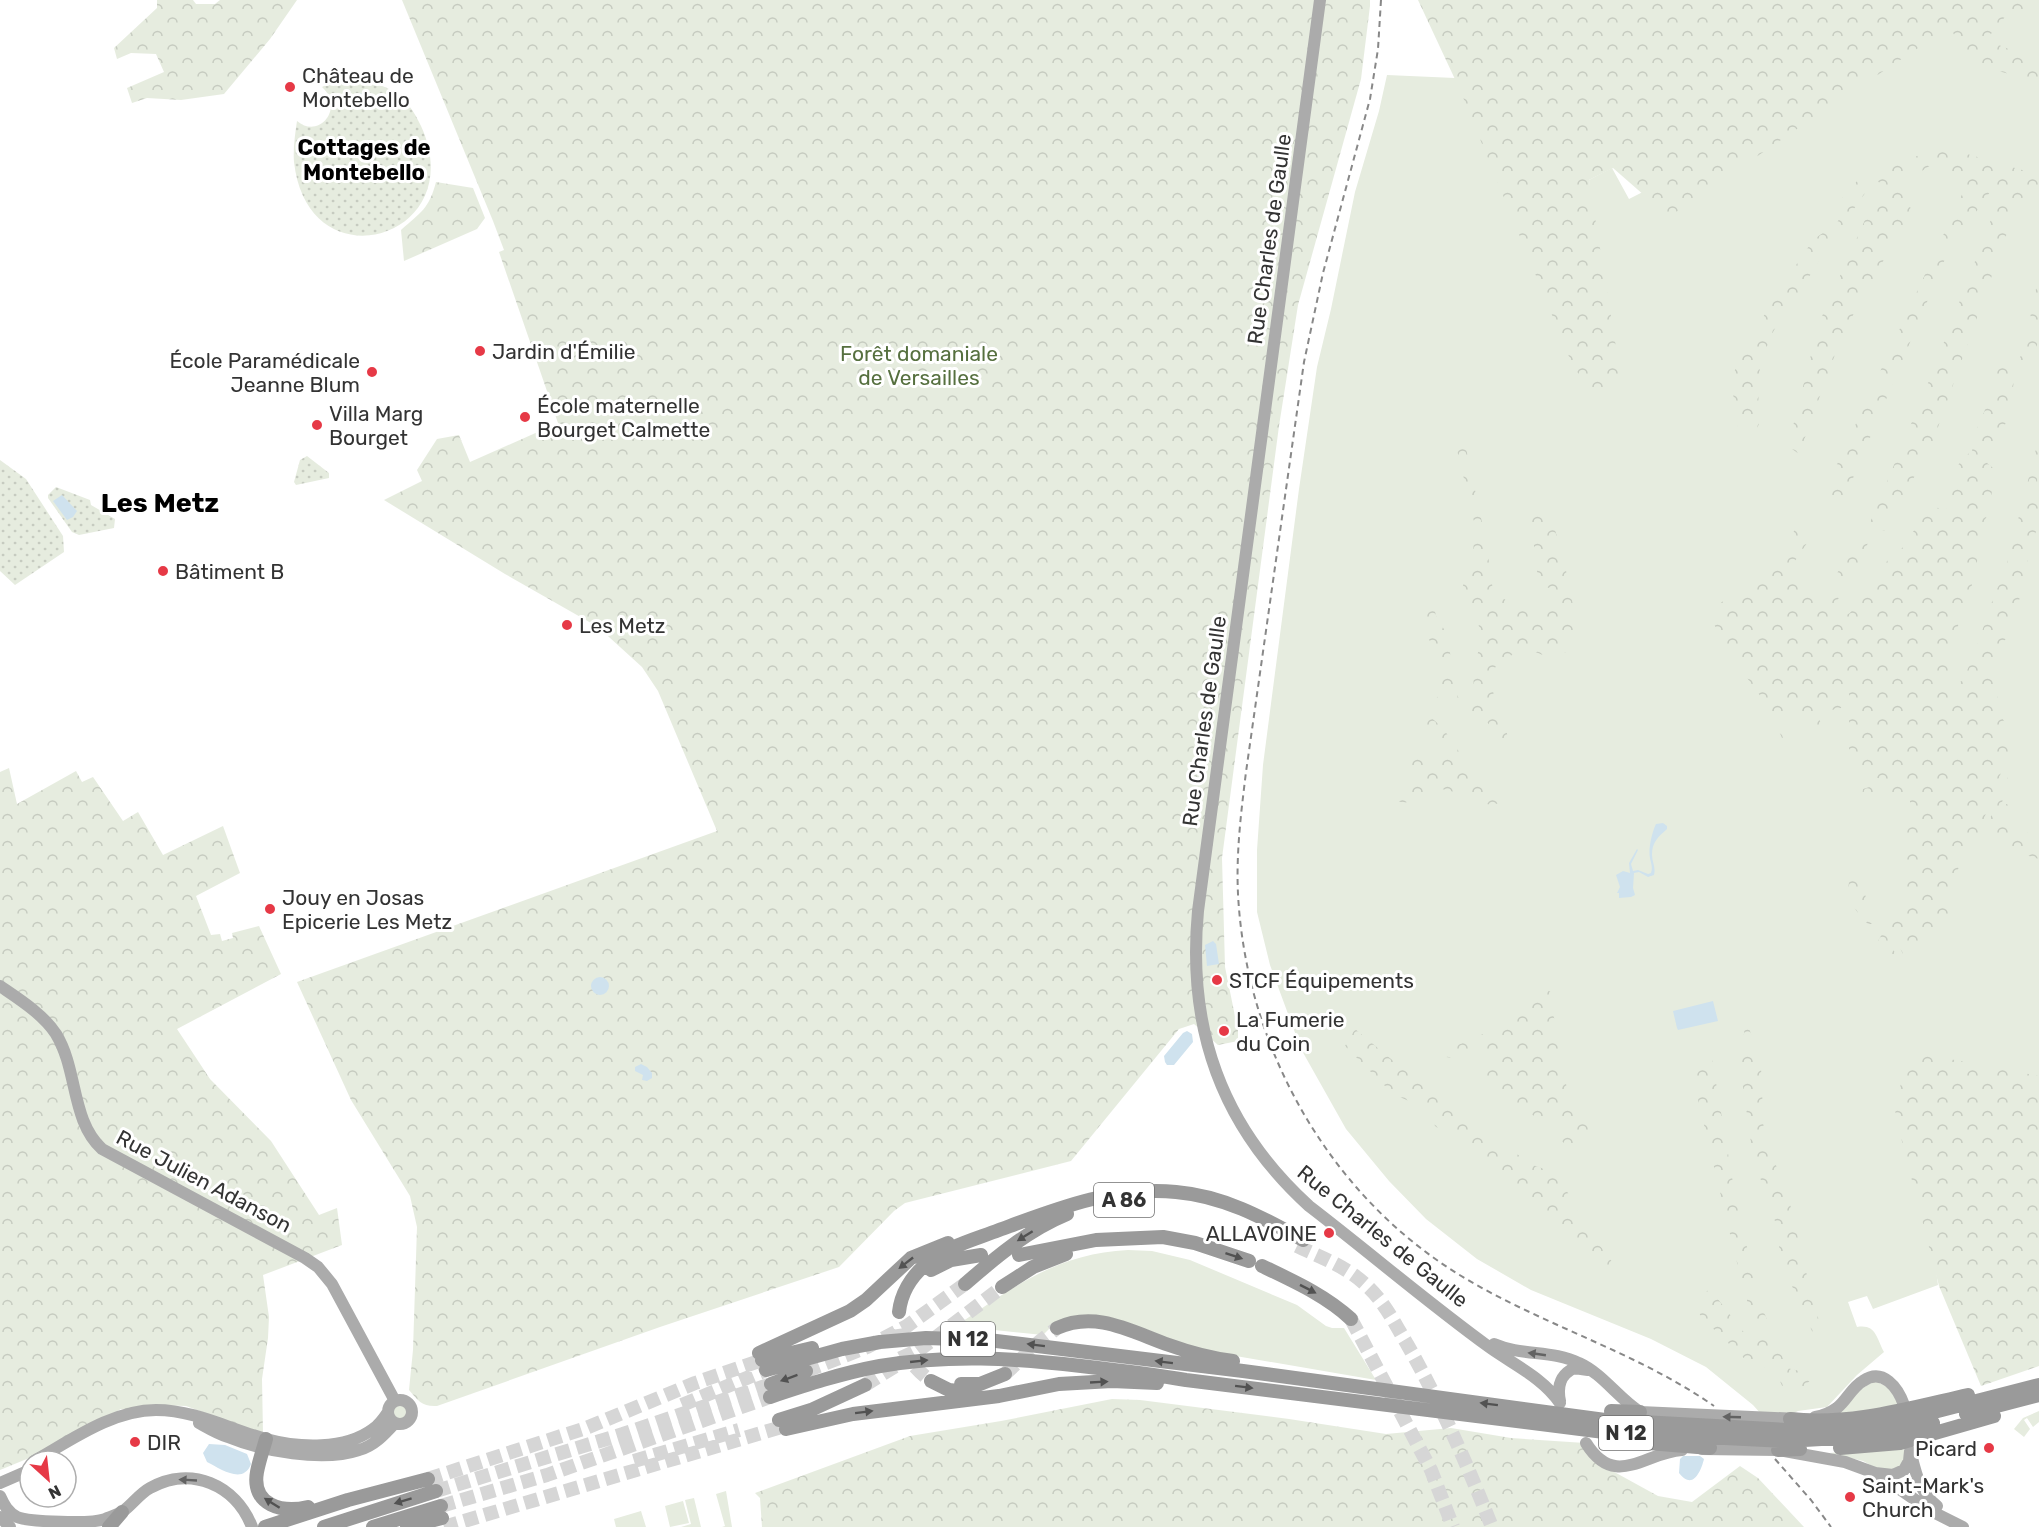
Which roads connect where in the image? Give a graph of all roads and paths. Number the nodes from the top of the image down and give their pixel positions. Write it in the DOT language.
graph roads {
  1 [pos="1320,0"];
  2 [pos="0,986"];
  3 [pos="1039,1215"];
  4 [pos="1137,1238"];
  5 [pos="981,1255"];
  6 [pos="1019,1255"];
  7 [pos="965,1284"];
  8 [pos="1002,1287"];
  9 [pos="1351,1319"];
  10 [pos="1057,1328"];
  11 [pos="1476,1336"];
  12 [pos="806,1371"];
  13 [pos="1243,1371"];
  14 [pos="1592,1371"];
  15 [pos="1005,1374"];
  16 [pos="1186,1380"];
  17 [pos="1059,1384"];
  18 [pos="2039,1385"];
  19 [pos="868,1387"];
  20 [pos="2002,1395"];
  21 [pos="2039,1395"];
  22 [pos="2039,1402"];
  23 [pos="1402,1405"];
  24 [pos="1904,1405"];
  25 [pos="1547,1411"];
  26 [pos="1640,1412"];
  27 [pos="1790,1419"];
  28 [pos="265,1443"];
  29 [pos="1586,1443"];
  30 [pos="1710,1448"];
  31 [pos="56,1449"];
  32 [pos="72,1449"];
  33 [pos="1778,1450"];
  34 [pos="18,1467"];
  35 [pos="1875,1473"];
  36 [pos="0,1474"];
  37 [pos="18,1475"];
  38 [pos="428,1479"];
  39 [pos="1917,1479"];
  40 [pos="0,1483"];
  41 [pos="436,1491"];
  42 [pos="1908,1493"];
  43 [pos="0,1496"];
  44 [pos="348,1500"];
  45 [pos="122,1512"];
  46 [pos="0,1517"];
  47 [pos="442,1519"];
  48 [pos="0,1523"];
  49 [pos="251,1524"];
  50 [pos="1963,1526"];
  51 [pos="9,1527"];
  52 [pos="109,1527"];
  53 [pos="265,1527"];
  54 [pos="324,1527"];
  55 [pos="373,1527"];
  56 [pos="407,1527"];
  1 -- 11 [label="main road, Rue Charles de Gaulle"];
  2 -- 28 [label="main road, Rue Julien Adanson"];
  3 -- 5 [label="highway"];
  3 -- 7 [label="highway, A 86, one-way"];
  3 -- 13 [label="highway, N 12"];
  4 -- 6 [label="highway"];
  4 -- 8 [label="highway, A 86"];
  4 -- 9 [label="highway, A 86, one-way"];
  10 -- 13 [label="highway"];
  14 -- 11 [label="main road, Rue Charles de Gaulle, one-way"];
  11 -- 14 [label="main road, Rue Charles de Gaulle"];
  12 -- 16 [label="highway, N 12, one-way"];
  25 -- 13 [label="highway, N 12, one-way"];
  14 -- 26 [label="main road"];
  15 -- 17 [label="highway"];
  17 -- 16 [label="highway, one-way"];
  16 -- 23 [label="highway, N 12, one-way"];
  19 -- 17 [label="highway, one-way"];
  18 -- 20 [label="highway, N 12"];
  20 -- 25 [label="highway, N 12"];
  20 -- 27 [label="highway"];
  21 -- 23 [label="highway, N 12"];
  22 -- 33 [label="highway"];
  23 -- 30 [label="highway"];
  24 -- 27 [label="main road"];
  25 -- 26 [label="highway"];
  27 -- 26 [label="main road, one-way"];
  28 -- 31 [label="main road"];
  28 -- 32 [label="main road"];
  44 -- 28 [label="highway, one-way"];
  29 -- 30 [label="main road"];
  30 -- 33 [label="main road"];
  33 -- 35 [label="main road"];
  34 -- 36 [label="main road"];
  35 -- 39 [label="main road"];
  35 -- 42 [label="main road"];
  37 -- 40 [label="main road"];
  38 -- 44 [label="highway"];
  39 -- 42 [label="main road"];
  39 -- 50 [label="main road"];
  41 -- 54 [label="highway, one-way"];
  42 -- 50 [label="main road"];
  43 -- 45 [label="main road"];
  44 -- 53 [label="highway"];
  49 -- 45 [label="main road, one-way"];
  45 -- 52 [label="highway"];
  46 -- 51 [label="main road"];
  47 -- 55 [label="highway"];
  47 -- 56 [label="highway"];
  48 -- 51 [label="main road"];
}
